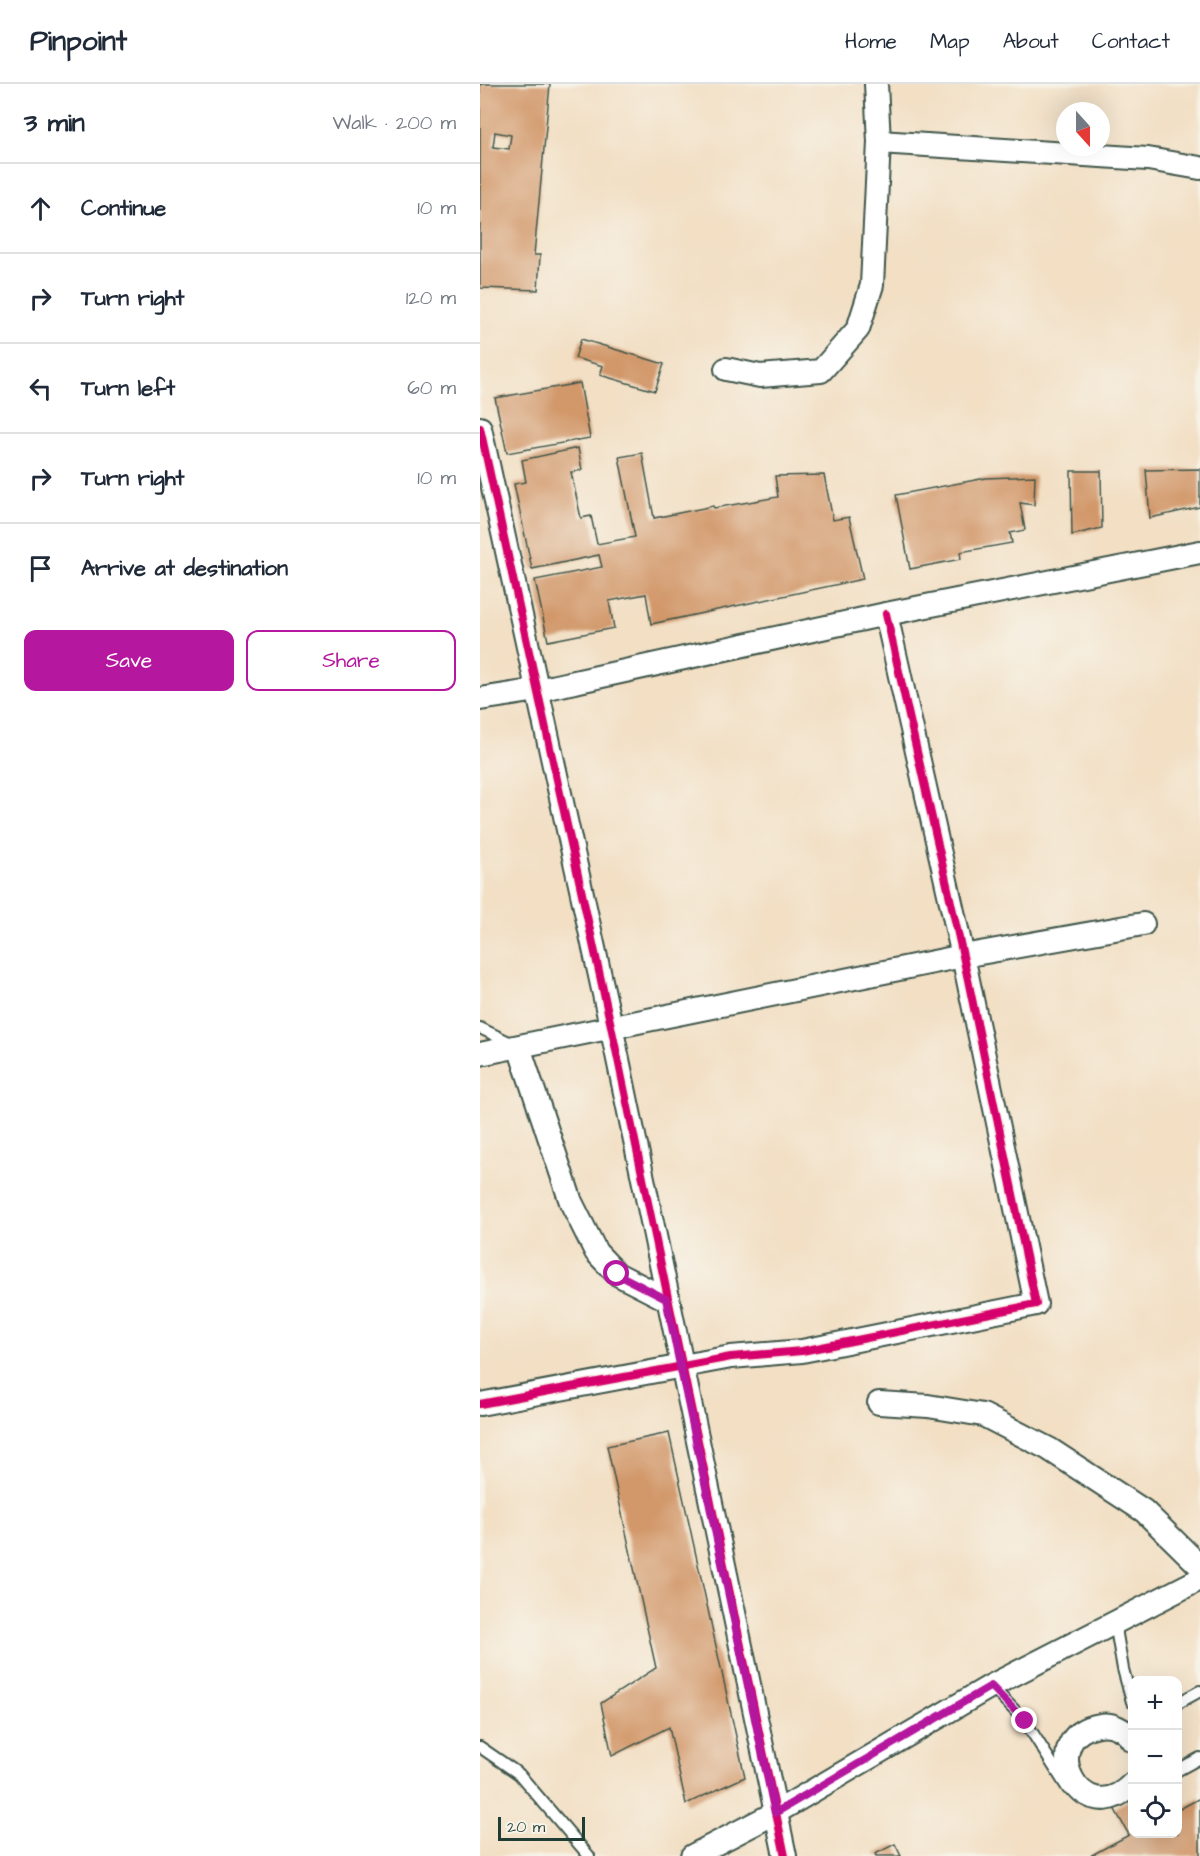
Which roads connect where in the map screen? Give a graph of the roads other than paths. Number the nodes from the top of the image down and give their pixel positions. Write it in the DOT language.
graph roads {
  1 [pos="876,84"];
  2 [pos="879,142"];
  3 [pos="1200,168"];
  4 [pos="726,369"];
  5 [pos="480,428"];
  6 [pos="1200,552"];
  7 [pos="886,614"];
  8 [pos="538,690"];
  9 [pos="480,699"];
  10 [pos="1143,924"];
  11 [pos="963,956"];
  12 [pos="611,1026"];
  13 [pos="480,1028"];
  14 [pos="519,1047"];
  15 [pos="480,1054"];
  16 [pos="666,1299"];
  17 [pos="681,1365"];
  18 [pos="879,1402"];
  19 [pos="480,1404"];
  20 [pos="1200,1566"];
  21 [pos="1200,1580"];
  22 [pos="1114,1623"];
  23 [pos="991,1686"];
  24 [pos="1128,1687"];
  25 [pos="1200,1691"];
  26 [pos="1182,1700"];
  27 [pos="1128,1737"];
  28 [pos="480,1747"];
  29 [pos="1200,1758"];
  30 [pos="1182,1768"];
  31 [pos="1128,1788"];
  32 [pos="1128,1797"];
  33 [pos="775,1813"];
  34 [pos="589,1856"];
  35 [pos="692,1856"];
  36 [pos="784,1856"];
  1 -- 2 [label="street"];
  2 -- 3 [label="street"];
  2 -- 4 [label="street"];
  5 -- 8 [label="street"];
  6 -- 7 [label="street"];
  7 -- 8 [label="street"];
  7 -- 11 [label="street"];
  8 -- 9 [label="street"];
  8 -- 12 [label="street"];
  10 -- 11 [label="street"];
  11 -- 12 [label="street"];
  11 -- 17 [label="street"];
  12 -- 14 [label="street"];
  12 -- 16 [label="street"];
  13 -- 14 [label="lane"];
  14 -- 15 [label="street"];
  14 -- 16 [label="street"];
  16 -- 17 [label="street"];
  17 -- 19 [label="street"];
  17 -- 33 [label="street"];
  18 -- 20 [label="street"];
  21 -- 22 [label="street"];
  22 -- 23 [label="street"];
  22 -- 24 [label="lane"];
  23 -- 32 [label="lane"];
  23 -- 33 [label="street"];
  25 -- 26 [label="lane"];
  27 -- 31 [label="street"];
  28 -- 34 [label="lane"];
  29 -- 30 [label="lane"];
  33 -- 35 [label="street"];
  33 -- 36 [label="street"];
}
